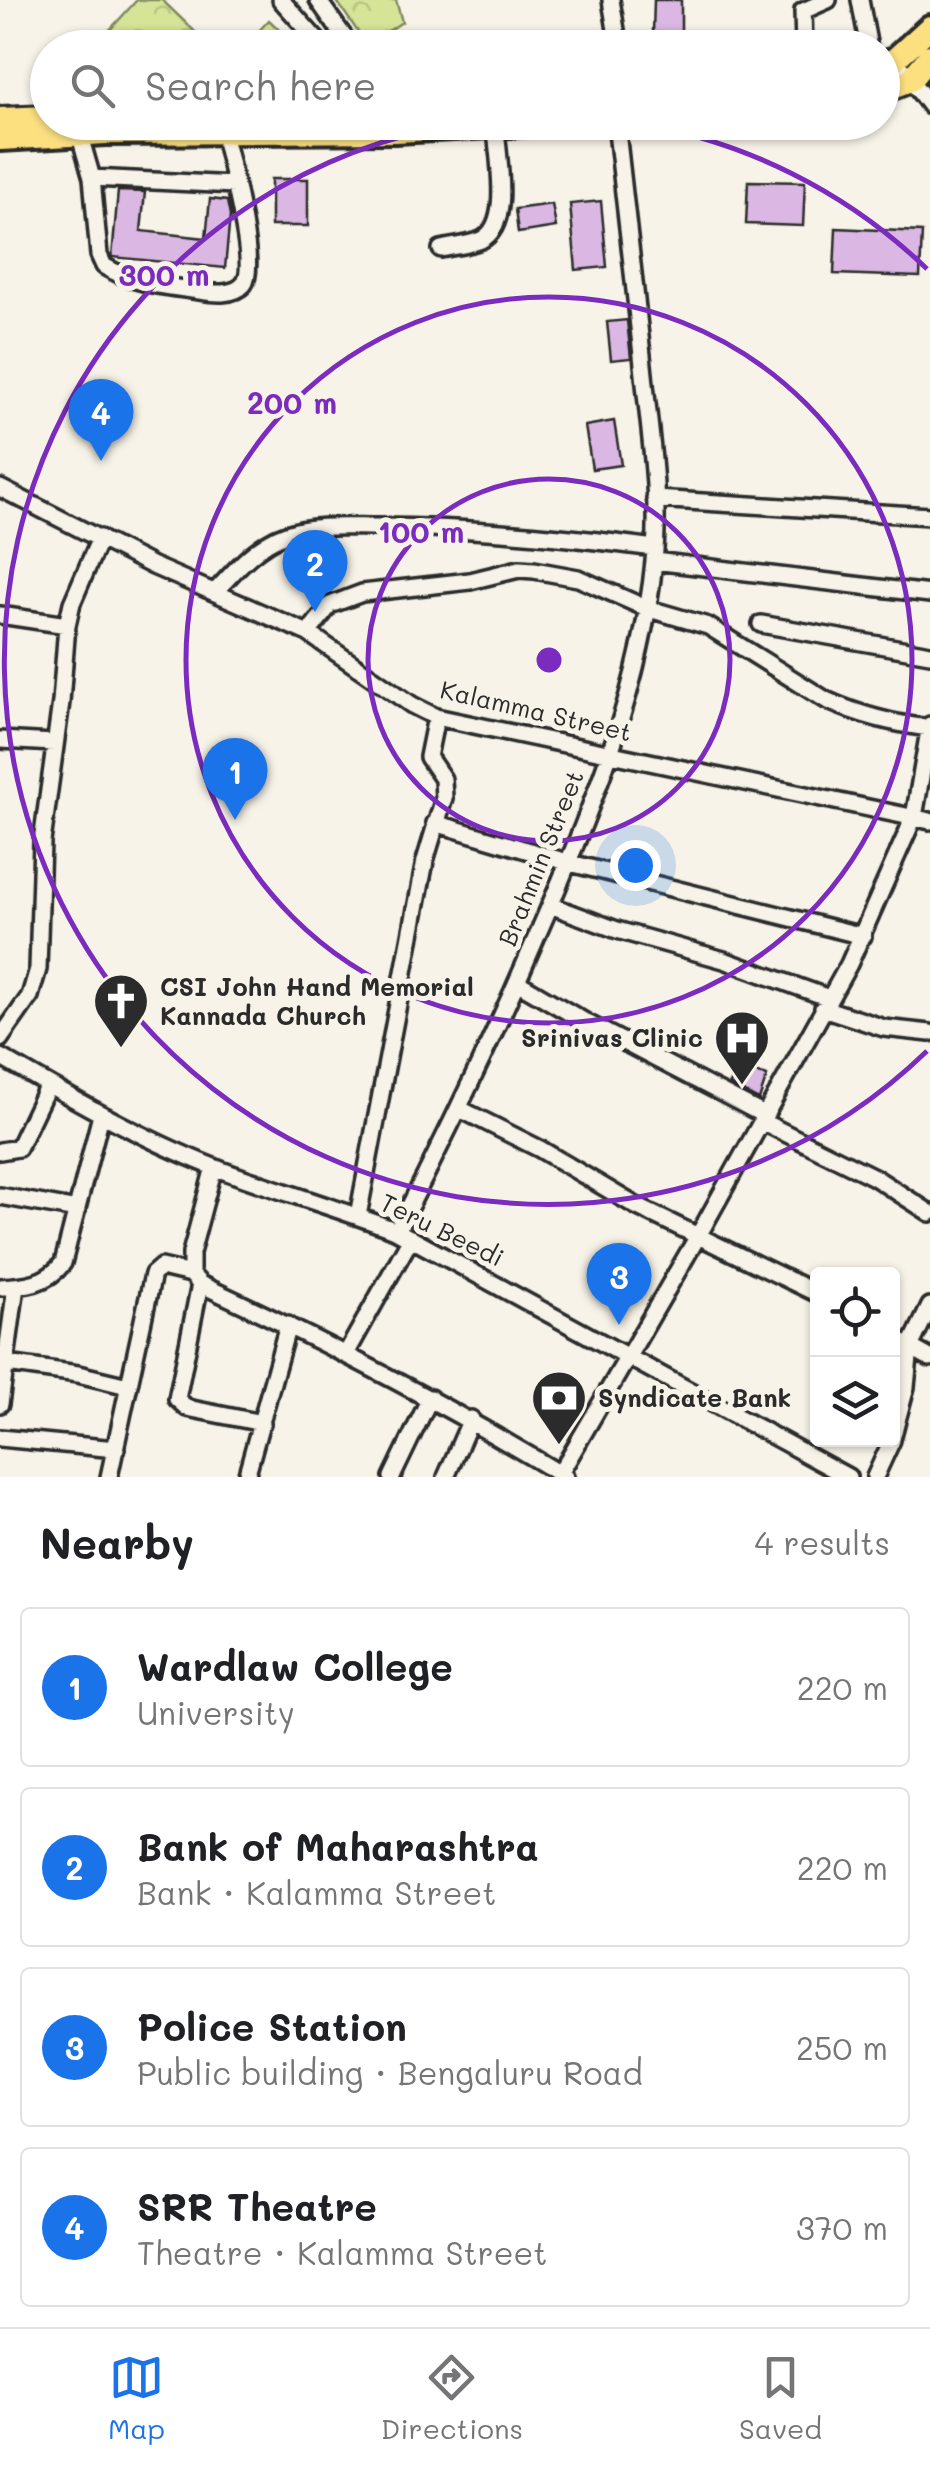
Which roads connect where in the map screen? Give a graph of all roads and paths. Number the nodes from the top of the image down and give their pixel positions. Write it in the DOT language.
graph roads {
  1 [pos="281,0"];
  2 [pos="318,0"];
  3 [pos="611,0"];
  4 [pos="828,0"];
  5 [pos="860,0"];
  6 [pos="930,27"];
  7 [pos="308,30"];
  8 [pos="339,30"];
  9 [pos="616,30"];
  10 [pos="803,30"];
  11 [pos="866,30"];
  12 [pos="900,53"];
  13 [pos="930,56"];
  14 [pos="900,71"];
  15 [pos="910,80"];
  16 [pos="900,84"];
  17 [pos="930,106"];
  18 [pos="30,118"];
  19 [pos="0,120"];
  20 [pos="30,135"];
  21 [pos="0,139"];
  22 [pos="81,140"];
  23 [pos="225,140"];
  24 [pos="497,140"];
  25 [pos="618,140"];
  26 [pos="92,178"];
  27 [pos="235,185"];
  28 [pos="441,249"];
  29 [pos="0,488"];
  30 [pos="655,499"];
  31 [pos="930,516"];
  32 [pos="100,538"];
  33 [pos="654,554"];
  34 [pos="215,592"];
  35 [pos="930,594"];
  36 [pos="646,608"];
  37 [pos="0,615"];
  38 [pos="762,624"];
  39 [pos="67,625"];
  40 [pos="308,633"];
  41 [pos="930,654"];
  42 [pos="436,717"];
  43 [pos="930,727"];
  44 [pos="0,740"];
  45 [pos="54,744"];
  46 [pos="610,755"];
  47 [pos="922,819"];
  48 [pos="435,823"];
  49 [pos="570,864"];
  50 [pos="550,905"];
  51 [pos="862,936"];
  52 [pos="517,982"];
  53 [pos="826,1003"];
  54 [pos="930,1034"];
  55 [pos="0,1040"];
  56 [pos="0,1057"];
  57 [pos="48,1084"];
  58 [pos="460,1109"];
  59 [pos="101,1115"];
  60 [pos="762,1118"];
  61 [pos="0,1151"];
  62 [pos="214,1167"];
  63 [pos="0,1196"];
  64 [pos="77,1210"];
  65 [pos="930,1213"];
  66 [pos="358,1216"];
  67 [pos="404,1235"];
  68 [pos="698,1236"];
  69 [pos="195,1279"];
  70 [pos="8,1286"];
  71 [pos="810,1290"];
  72 [pos="930,1306"];
  73 [pos="288,1325"];
  74 [pos="900,1342"];
  75 [pos="910,1348"];
  76 [pos="346,1354"];
  77 [pos="628,1356"];
  78 [pos="930,1358"];
  79 [pos="2,1363"];
  80 [pos="128,1386"];
  81 [pos="430,1398"];
  82 [pos="0,1404"];
  83 [pos="900,1409"];
  84 [pos="471,1419"];
  85 [pos="262,1423"];
  86 [pos="0,1438"];
  87 [pos="888,1447"];
  88 [pos="116,1449"];
  89 [pos="561,1476"];
  90 [pos="109,1477"];
  91 [pos="246,1477"];
  92 [pos="392,1477"];
  93 [pos="446,1477"];
  94 [pos="848,1477"];
  95 [pos="875,1477"];
  1 -- 7 [label="street"];
  2 -- 8 [label="street"];
  3 -- 9 [label="street"];
  4 -- 10 [label="street"];
  5 -- 11 [label="street"];
  6 -- 12 [label="highway"];
  13 -- 15 [label="highway"];
  14 -- 15 [label="street"];
  15 -- 16 [label="highway"];
  15 -- 17 [label="street"];
  18 -- 19 [label="highway"];
  20 -- 21 [label="highway"];
  22 -- 26 [label="street"];
  23 -- 27 [label="street"];
  24 -- 28 [label="street"];
  25 -- 30 [label="street, Brahmin Street"];
  26 -- 27 [label="street"];
  26 -- 27 [label="street"];
  29 -- 32 [label="street, Kalamma Street"];
  30 -- 31 [label="street"];
  30 -- 33 [label="street, Brahmin Street"];
  32 -- 34 [label="street, Kalamma Street"];
  32 -- 39 [label="street"];
  33 -- 34 [label="street"];
  33 -- 35 [label="street"];
  33 -- 36 [label="street, Brahmin Street"];
  34 -- 40 [label="street, Kalamma Street"];
  36 -- 40 [label="street"];
  36 -- 43 [label="street"];
  36 -- 46 [label="street, Brahmin Street"];
  37 -- 39 [label="street"];
  38 -- 41 [label="street"];
  39 -- 45 [label="street"];
  40 -- 42 [label="street, Kalamma Street"];
  42 -- 46 [label="street, Kalamma Street"];
  42 -- 48 [label="street"];
  43 -- 47 [label="street"];
  44 -- 45 [label="street"];
  45 -- 55 [label="street"];
  46 -- 47 [label="street, Kalamma Street"];
  46 -- 49 [label="street, Brahmin Street"];
  47 -- 51 [label="street"];
  48 -- 49 [label="street"];
  48 -- 66 [label="street"];
  49 -- 50 [label="street, Brahmin Street"];
  49 -- 51 [label="street"];
  50 -- 52 [label="street, Brahmin Street"];
  50 -- 53 [label="street"];
  51 -- 53 [label="street"];
  52 -- 58 [label="street, Brahmin Street"];
  52 -- 60 [label="street"];
  53 -- 54 [label="street"];
  53 -- 60 [label="street"];
  56 -- 57 [label="street, Teru Beedi"];
  57 -- 59 [label="street, Teru Beedi"];
  57 -- 61 [label="street"];
  58 -- 67 [label="street, Brahmin Street"];
  58 -- 68 [label="street"];
  59 -- 62 [label="street, Teru Beedi"];
  59 -- 64 [label="street"];
  60 -- 65 [label="street"];
  60 -- 68 [label="street"];
  62 -- 66 [label="street, Teru Beedi"];
  62 -- 69 [label="street"];
  63 -- 64 [label="street"];
  64 -- 70 [label="street"];
  66 -- 67 [label="street, Teru Beedi"];
  67 -- 76 [label="street, Brahmin Street"];
  67 -- 77 [label="street, Teru Beedi"];
  68 -- 71 [label="street"];
  68 -- 77 [label="street"];
  69 -- 73 [label="street"];
  69 -- 80 [label="street"];
  69 -- 85 [label="street"];
  70 -- 79 [label="street"];
  72 -- 75 [label="street"];
  73 -- 76 [label="street"];
  73 -- 85 [label="street"];
  74 -- 75 [label="street"];
  75 -- 78 [label="street"];
  75 -- 83 [label="street"];
  76 -- 81 [label="street"];
  77 -- 89 [label="street"];
  77 -- 94 [label="street, Teru Beedi"];
  79 -- 80 [label="street"];
  79 -- 82 [label="street"];
  80 -- 88 [label="street"];
  81 -- 84 [label="street"];
  81 -- 92 [label="street"];
  84 -- 89 [label="street"];
  84 -- 93 [label="street"];
  85 -- 91 [label="street"];
  86 -- 88 [label="street"];
  87 -- 95 [label="street"];
  88 -- 90 [label="street"];
}
